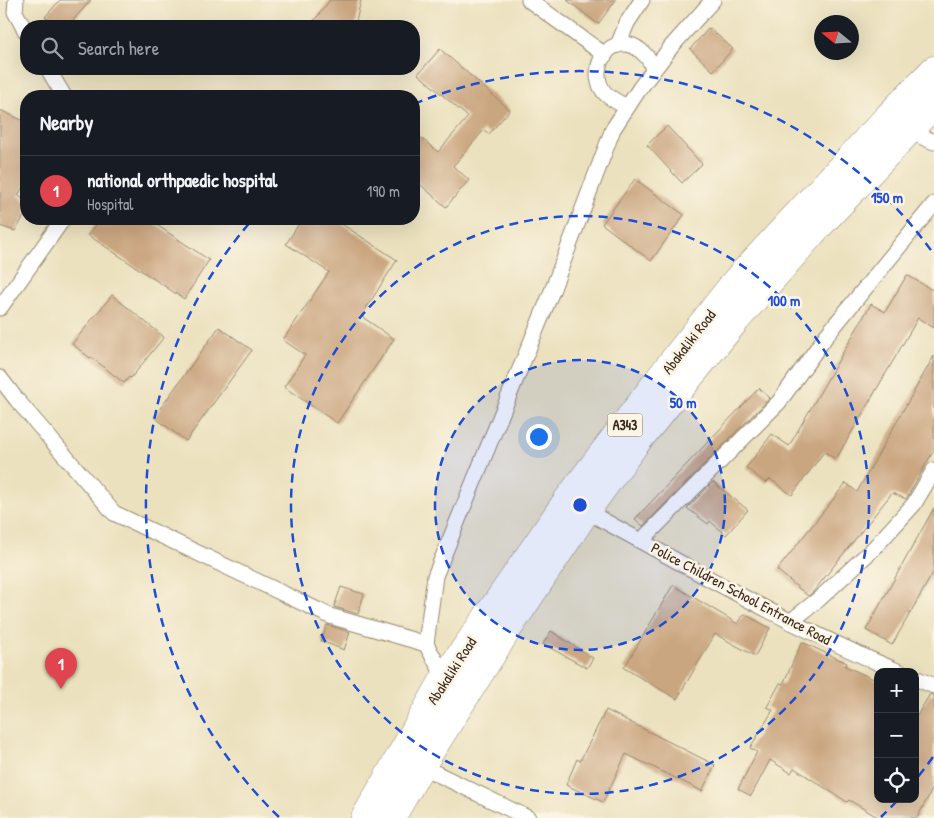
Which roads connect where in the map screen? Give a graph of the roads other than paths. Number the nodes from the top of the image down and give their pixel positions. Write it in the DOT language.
graph roads {
  1 [pos="16,0"];
  2 [pos="529,0"];
  3 [pos="642,0"];
  4 [pos="713,0"];
  5 [pos="20,21"];
  6 [pos="618,44"];
  7 [pos="604,55"];
  8 [pos="653,70"];
  9 [pos="934,70"];
  10 [pos="52,75"];
  11 [pos="60,90"];
  12 [pos="934,104"];
  13 [pos="627,107"];
  14 [pos="908,131"];
  15 [pos="934,142"];
  16 [pos="934,204"];
  17 [pos="59,225"];
  18 [pos="0,308"];
  19 [pos="0,378"];
  20 [pos="934,470"];
  21 [pos="586,511"];
  22 [pos="641,541"];
  23 [pos="790,622"];
  24 [pos="426,644"];
  25 [pos="890,668"];
  26 [pos="445,678"];
  27 [pos="919,680"];
  28 [pos="934,686"];
  29 [pos="467,693"];
  30 [pos="420,766"];
  31 [pos="365,818"];
  32 [pos="391,818"];
  33 [pos="527,818"];
  1 -- 5 [label="street"];
  2 -- 7 [label="street"];
  3 -- 6 [label="street"];
  4 -- 8 [label="street"];
  6 -- 7 [label="street"];
  6 -- 8 [label="street"];
  7 -- 13 [label="street"];
  8 -- 13 [label="street"];
  9 -- 26 [label="highway, Abakaliki Road / A343"];
  10 -- 11 [label="street"];
  12 -- 14 [label="highway, Abakaliki Road / A343"];
  13 -- 24 [label="street"];
  14 -- 15 [label="street"];
  14 -- 21 [label="highway, Abakaliki Road / A343"];
  16 -- 22 [label="street"];
  17 -- 18 [label="street"];
  19 -- 24 [label="street"];
  20 -- 23 [label="street"];
  21 -- 22 [label="street, Police Children School Entrance Road"];
  21 -- 29 [label="highway, Abakaliki Road / A343"];
  22 -- 23 [label="street, Police Children School Entrance Road"];
  23 -- 25 [label="street, Police Children School Entrance Road"];
  24 -- 26 [label="street"];
  26 -- 29 [label="street"];
  26 -- 31 [label="highway, Abakaliki Road / A343"];
  27 -- 28 [label="street"];
  29 -- 30 [label="highway, Abakaliki Road / A343"];
  30 -- 32 [label="highway, Abakaliki Road / A343"];
  30 -- 33 [label="street"];
}
